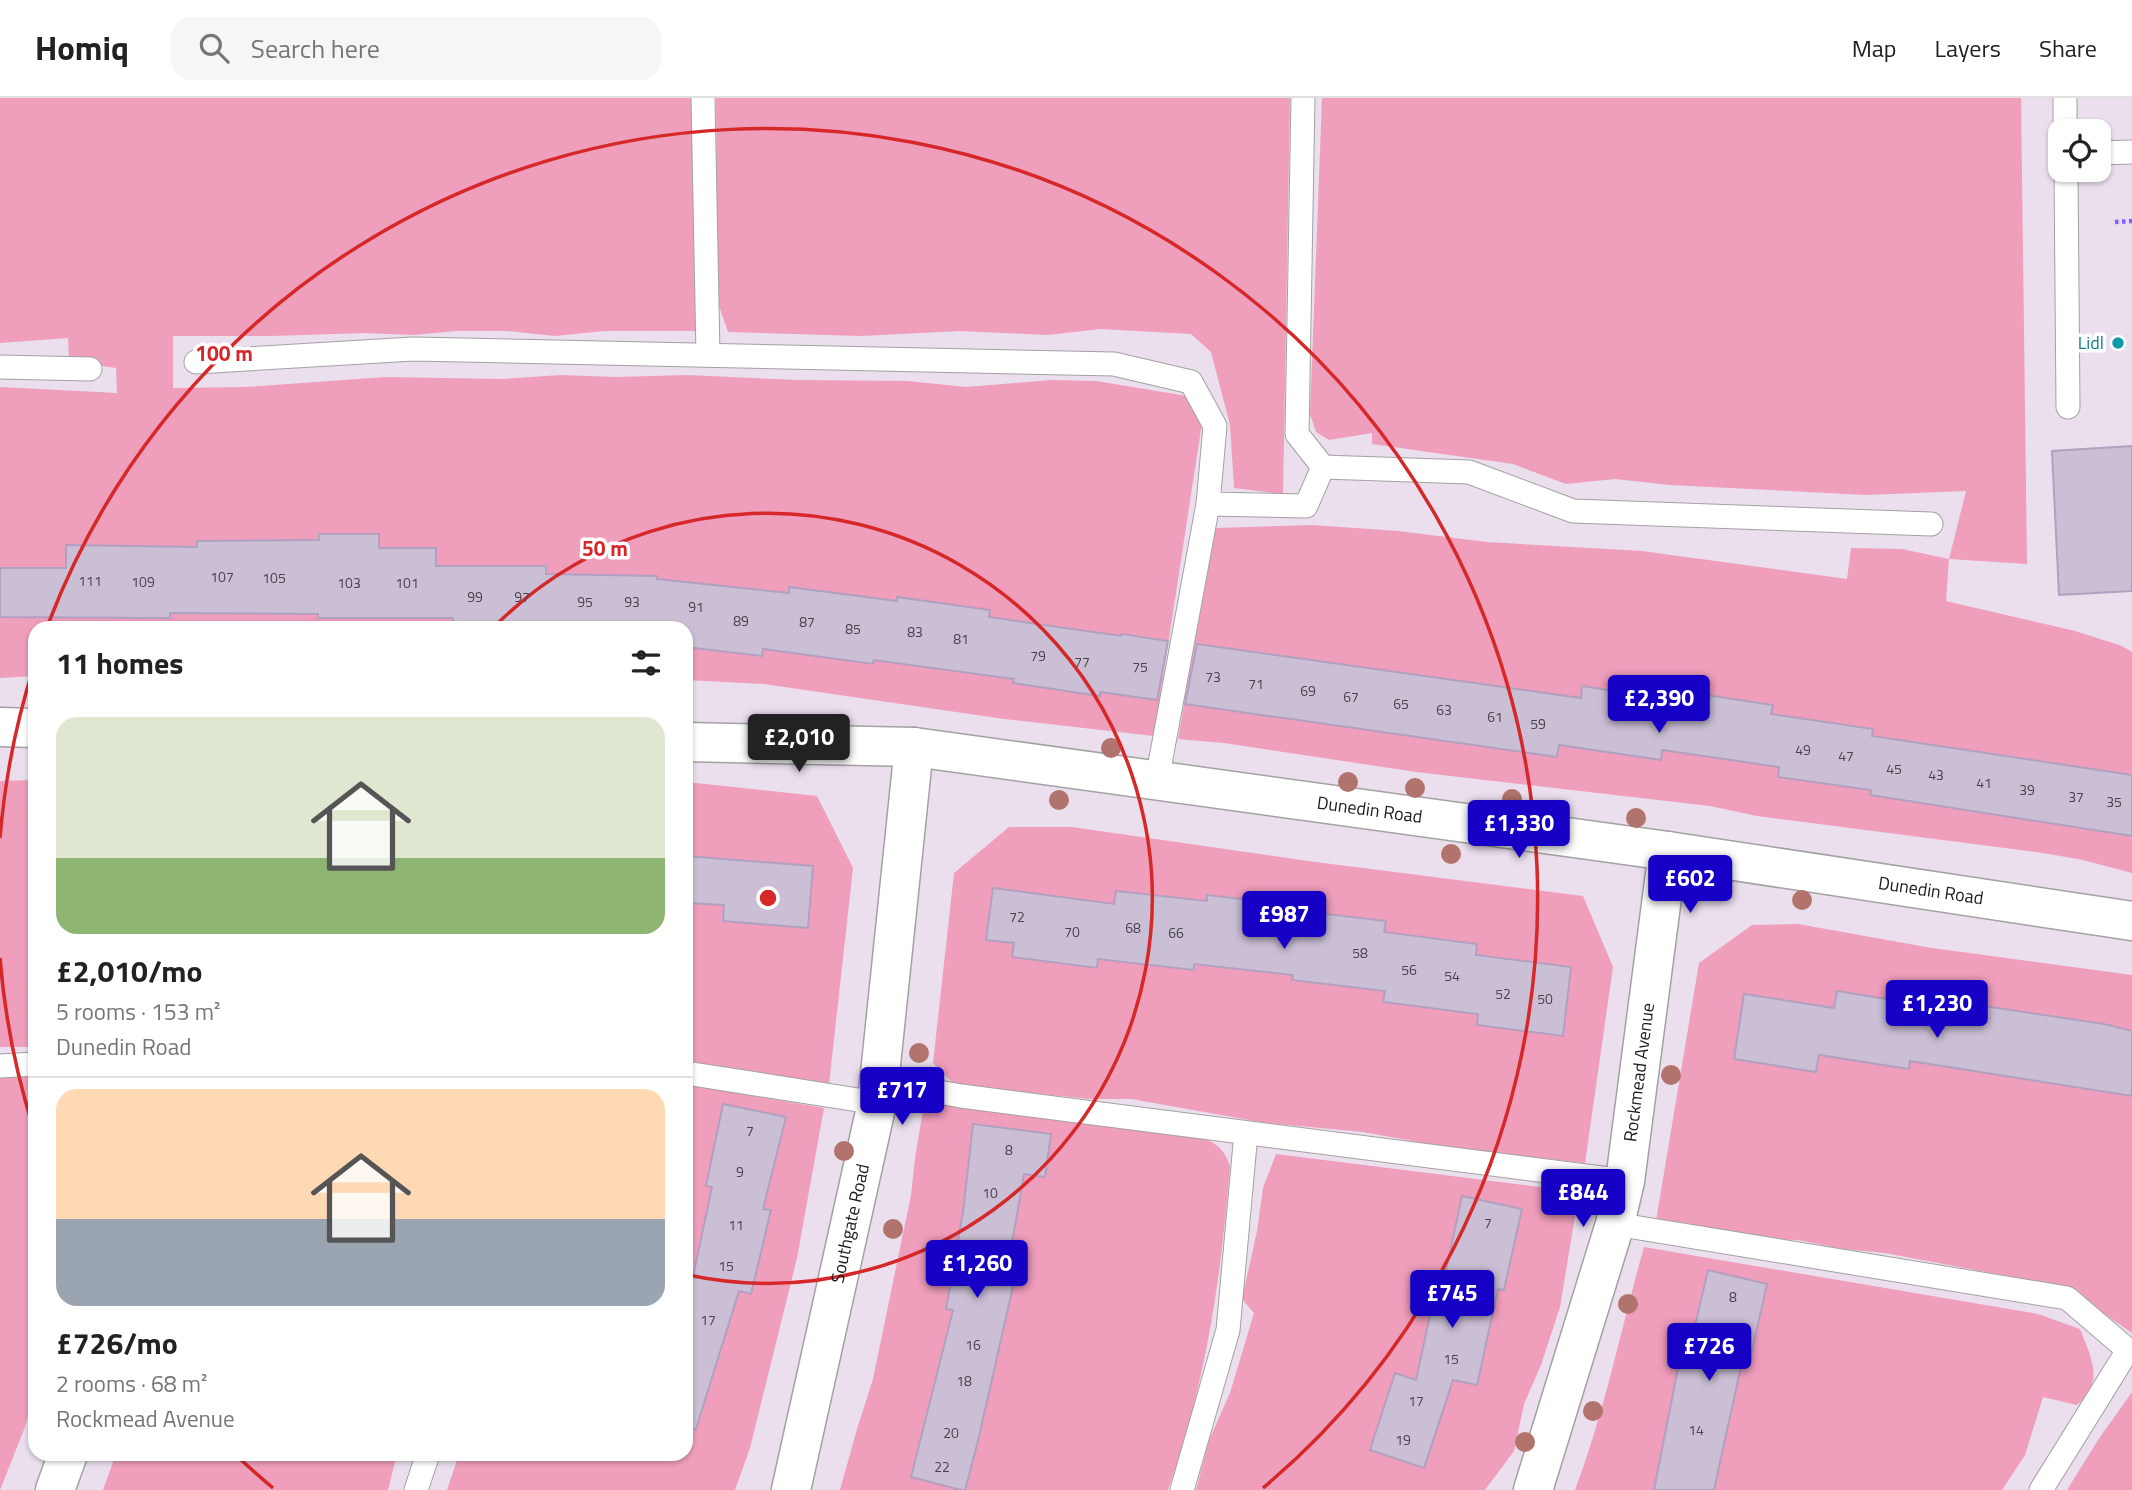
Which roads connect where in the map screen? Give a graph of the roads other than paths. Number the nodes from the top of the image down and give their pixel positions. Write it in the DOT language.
graph roads {
  1 [pos="703,98"];
  2 [pos="1303,98"];
  3 [pos="2065,98"];
  4 [pos="2065,119"];
  5 [pos="2132,152"];
  6 [pos="2111,153"];
  7 [pos="2066,182"];
  8 [pos="708,355"];
  9 [pos="196,362"];
  10 [pos="0,367"];
  11 [pos="90,369"];
  12 [pos="2068,407"];
  13 [pos="1323,467"];
  14 [pos="1208,505"];
  15 [pos="1931,524"];
  16 [pos="0,727"];
  17 [pos="28,727"];
  18 [pos="693,742"];
  19 [pos="914,747"];
  20 [pos="1157,780"];
  21 [pos="1668,851"];
  22 [pos="2132,921"];
  23 [pos="28,1064"];
  24 [pos="0,1066"];
  25 [pos="693,1074"];
  26 [pos="877,1092"];
  27 [pos="1246,1133"];
  28 [pos="1625,1181"];
  29 [pos="1615,1224"];
  30 [pos="65,1461"];
  31 [pos="426,1461"];
  32 [pos="55,1490"];
  33 [pos="416,1490"];
  34 [pos="791,1490"];
  35 [pos="1182,1490"];
  36 [pos="1534,1490"];
  37 [pos="2042,1490"];
  1 -- 8 [label="lane"];
  2 -- 13 [label="lane"];
  3 -- 4 [label="lane"];
  5 -- 6 [label="lane"];
  7 -- 12 [label="lane"];
  8 -- 9 [label="lane"];
  8 -- 14 [label="lane"];
  10 -- 11 [label="lane"];
  13 -- 14 [label="lane"];
  13 -- 15 [label="lane"];
  14 -- 20 [label="lane"];
  16 -- 17 [label="street"];
  18 -- 19 [label="street, Dunedin Road"];
  19 -- 20 [label="street, Dunedin Road"];
  19 -- 26 [label="street, Southgate Road"];
  20 -- 21 [label="street, Dunedin Road"];
  21 -- 22 [label="street, Dunedin Road"];
  21 -- 28 [label="street, Rockmead Avenue"];
  23 -- 24 [label="lane"];
  25 -- 26 [label="lane"];
  26 -- 27 [label="lane"];
  26 -- 34 [label="street, Southgate Road"];
  27 -- 28 [label="lane"];
  27 -- 35 [label="lane"];
  28 -- 29 [label="street, Rockmead Avenue"];
  29 -- 36 [label="street, Rockmead Avenue"];
  29 -- 37 [label="lane"];
  30 -- 32 [label="street"];
  31 -- 33 [label="lane"];
}
